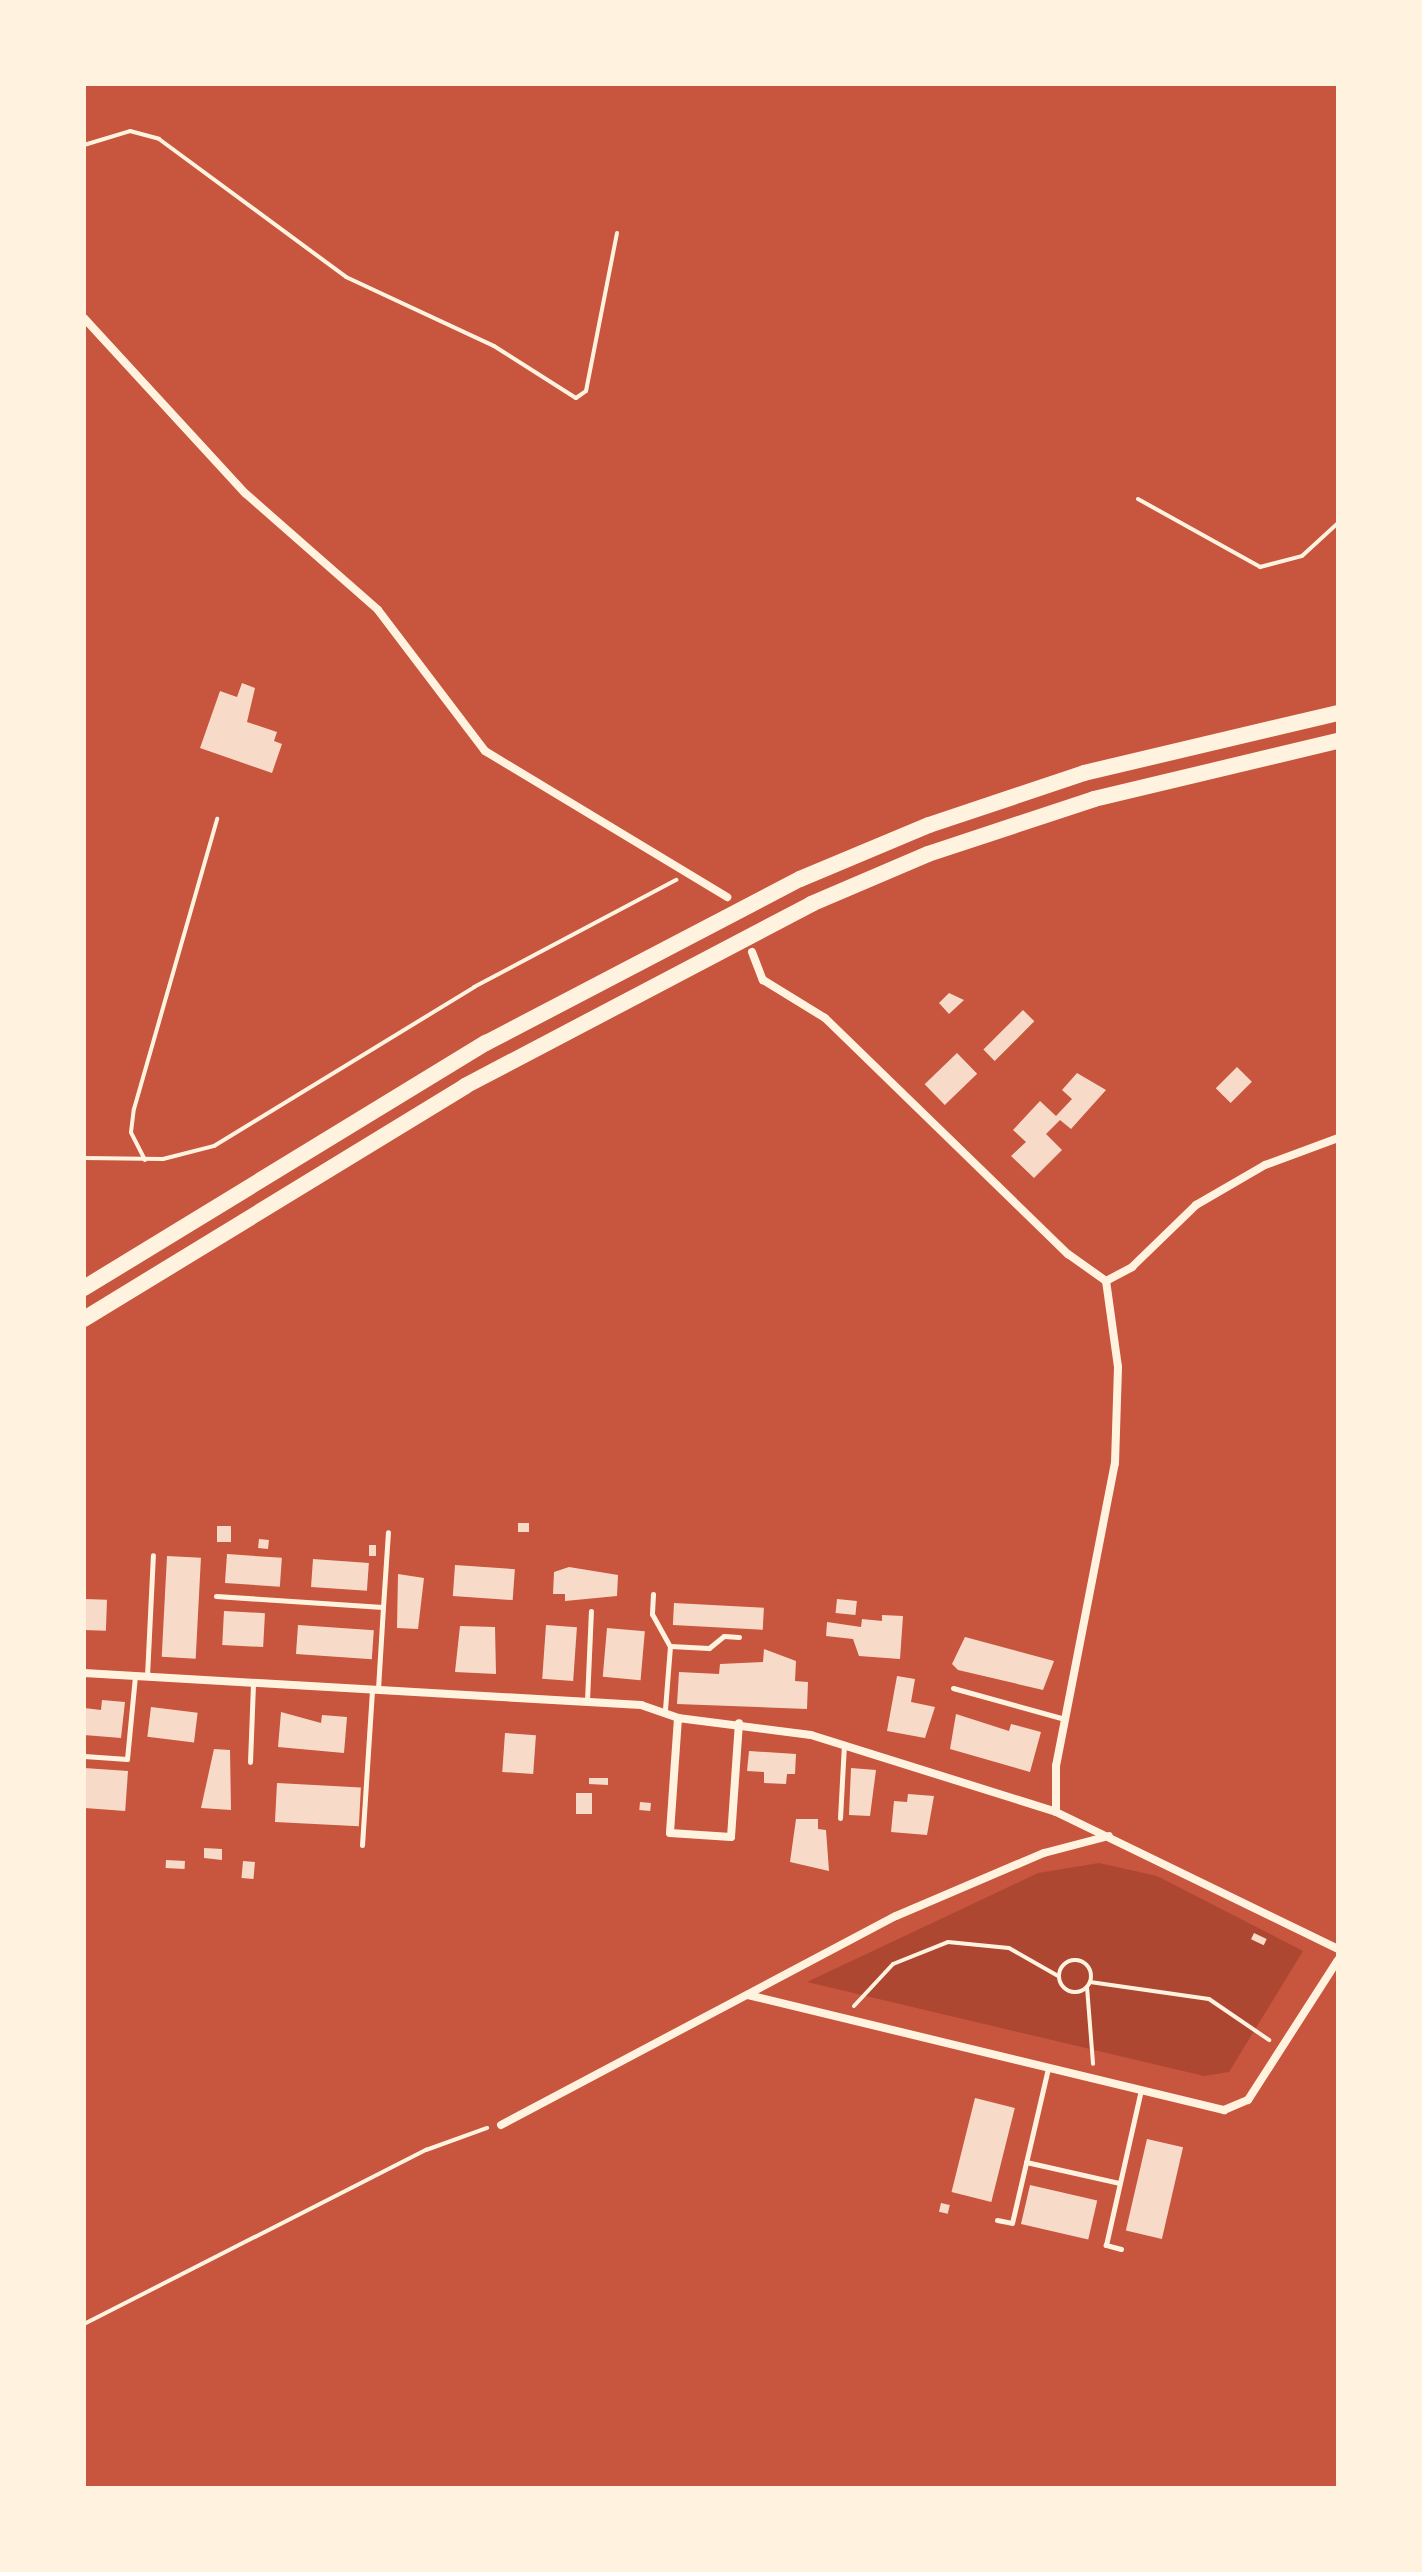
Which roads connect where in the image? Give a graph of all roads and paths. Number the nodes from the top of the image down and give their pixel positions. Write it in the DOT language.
graph roads {
  1 [pos="84,145"];
  2 [pos="617,233"];
  3 [pos="84,318"];
  4 [pos="1138,499"];
  5 [pos="1338,523"];
  6 [pos="1338,713"];
  7 [pos="1338,741"];
  8 [pos="217,819"];
  9 [pos="692,871"];
  10 [pos="727,897"];
  11 [pos="752,952"];
  12 [pos="1338,1138"];
  13 [pos="84,1158"];
  14 [pos="145,1160"];
  15 [pos="1106,1281"];
  16 [pos="84,1288"];
  17 [pos="84,1319"];
  18 [pos="388,1532"];
  19 [pos="153,1555"];
  20 [pos="653,1594"];
  21 [pos="216,1596"];
  22 [pos="383,1607"];
  23 [pos="591,1611"];
  24 [pos="739,1637"];
  25 [pos="670,1646"];
  26 [pos="84,1673"];
  27 [pos="135,1676"];
  28 [pos="147,1677"];
  29 [pos="253,1683"];
  30 [pos="953,1688"];
  31 [pos="375,1689"];
  32 [pos="587,1701"];
  33 [pos="665,1709"];
  34 [pos="678,1718"];
  35 [pos="1065,1719"];
  36 [pos="739,1723"];
  37 [pos="844,1744"];
  38 [pos="84,1756"];
  39 [pos="250,1762"];
  40 [pos="1056,1812"];
  41 [pos="840,1818"];
  42 [pos="1109,1836"];
  43 [pos="362,1845"];
  44 [pos="1338,1949"];
  45 [pos="1338,1960"];
  46 [pos="1058,1976"];
  47 [pos="1089,1985"];
  48 [pos="748,1995"];
  49 [pos="846,2018"];
  50 [pos="1281,2049"];
  51 [pos="1048,2068"];
  52 [pos="1092,2078"];
  53 [pos="1141,2090"];
  54 [pos="501,2125"];
  55 [pos="1026,2162"];
  56 [pos="1119,2183"];
  57 [pos="997,2220"];
  58 [pos="1121,2249"];
  59 [pos="84,2324"];
  1 -- 2 [label="path"];
  3 -- 9 [label="street"];
  4 -- 5 [label="path"];
  6 -- 16 [label="highway"];
  7 -- 17 [label="highway"];
  8 -- 14 [label="path"];
  9 -- 10 [label="street"];
  9 -- 14 [label="path"];
  11 -- 15 [label="street"];
  12 -- 15 [label="street"];
  13 -- 14 [label="path"];
  15 -- 35 [label="street"];
  18 -- 22 [label="lane"];
  19 -- 28 [label="lane"];
  20 -- 25 [label="lane"];
  21 -- 22 [label="lane"];
  22 -- 31 [label="lane"];
  23 -- 32 [label="lane"];
  24 -- 25 [label="lane"];
  25 -- 33 [label="lane"];
  26 -- 27 [label="street"];
  27 -- 28 [label="street"];
  27 -- 38 [label="lane"];
  28 -- 29 [label="street"];
  29 -- 31 [label="street"];
  29 -- 39 [label="lane"];
  30 -- 35 [label="lane"];
  31 -- 32 [label="street"];
  31 -- 43 [label="lane"];
  32 -- 33 [label="street"];
  33 -- 34 [label="street"];
  34 -- 36 [label="street"];
  34 -- 36 [label="street"];
  35 -- 40 [label="street"];
  36 -- 37 [label="street"];
  37 -- 40 [label="street"];
  37 -- 41 [label="lane"];
  40 -- 42 [label="street"];
  42 -- 44 [label="street"];
  42 -- 48 [label="street"];
  45 -- 50 [label="street"];
  46 -- 47 [label="path"];
  46 -- 47 [label="path"];
  46 -- 49 [label="path"];
  47 -- 50 [label="path"];
  47 -- 52 [label="path"];
  48 -- 49 [label="street"];
  48 -- 54 [label="street"];
  49 -- 51 [label="street"];
  50 -- 53 [label="street"];
  51 -- 52 [label="street"];
  51 -- 55 [label="lane"];
  52 -- 53 [label="street"];
  53 -- 56 [label="lane"];
  54 -- 59 [label="path"];
  55 -- 56 [label="lane"];
  55 -- 57 [label="lane"];
  56 -- 58 [label="lane"];
}
